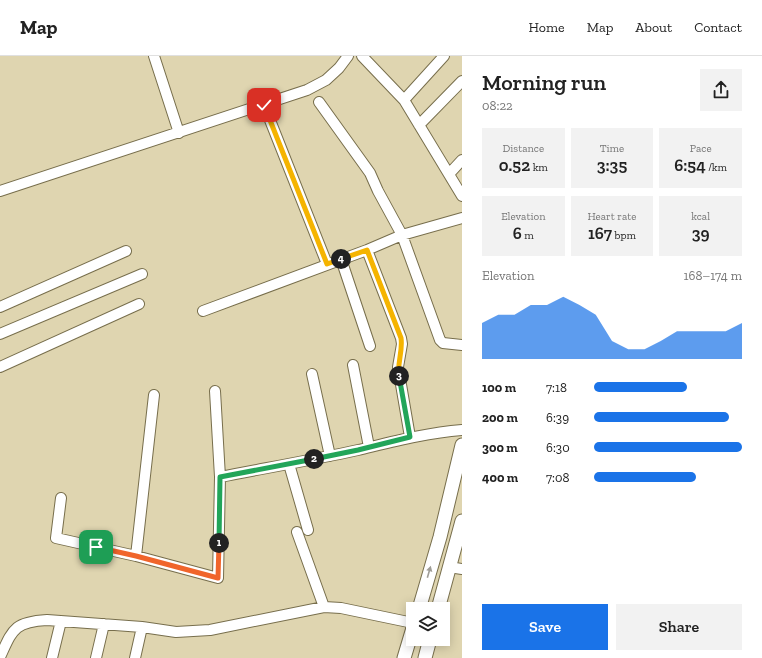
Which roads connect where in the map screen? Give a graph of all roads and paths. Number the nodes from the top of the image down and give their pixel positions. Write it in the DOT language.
graph roads {
  1 [pos="154,56"];
  2 [pos="348,56"];
  3 [pos="444,56"];
  4 [pos="365,57"];
  5 [pos="462,81"];
  6 [pos="404,100"];
  7 [pos="319,102"];
  8 [pos="264,105"];
  9 [pos="419,125"];
  10 [pos="179,132"];
  11 [pos="462,160"];
  12 [pos="449,174"];
  13 [pos="0,191"];
  14 [pos="462,196"];
  15 [pos="462,218"];
  16 [pos="402,234"];
  17 [pos="367,250"];
  18 [pos="126,251"];
  19 [pos="341,259"];
  20 [pos="327,264"];
  21 [pos="142,274"];
  22 [pos="140,304"];
  23 [pos="0,306"];
  24 [pos="203,311"];
  25 [pos="0,334"];
  26 [pos="462,345"];
  27 [pos="370,346"];
  28 [pos="353,365"];
  29 [pos="0,366"];
  30 [pos="312,374"];
  31 [pos="215,391"];
  32 [pos="154,395"];
  33 [pos="462,430"];
  34 [pos="410,437"];
  35 [pos="462,445"];
  36 [pos="369,447"];
  37 [pos="330,456"];
  38 [pos="289,464"];
  39 [pos="220,477"];
  40 [pos="61,498"];
  41 [pos="462,521"];
  42 [pos="308,530"];
  43 [pos="297,532"];
  44 [pos="136,556"];
  45 [pos="456,568"];
  46 [pos="420,602"];
  47 [pos="441,602"];
  48 [pos="324,607"];
  49 [pos="61,621"];
  50 [pos="406,622"];
  51 [pos="104,624"];
  52 [pos="142,627"];
  53 [pos="408,646"];
  54 [pos="428,646"];
  55 [pos="0,657"];
  56 [pos="52,658"];
  57 [pos="96,658"];
  58 [pos="135,658"];
  59 [pos="404,658"];
  60 [pos="425,658"];
  1 -- 10 [label="street"];
  2 -- 8 [label="street"];
  3 -- 6 [label="street"];
  4 -- 6 [label="street"];
  5 -- 9 [label="street"];
  6 -- 9 [label="street"];
  7 -- 16 [label="street"];
  8 -- 10 [label="street"];
  8 -- 20 [label="street"];
  9 -- 12 [label="street"];
  10 -- 13 [label="street"];
  11 -- 12 [label="street"];
  12 -- 14 [label="street"];
  15 -- 16 [label="street"];
  16 -- 17 [label="street"];
  16 -- 26 [label="street"];
  17 -- 19 [label="street"];
  17 -- 34 [label="street"];
  18 -- 23 [label="street"];
  19 -- 20 [label="street"];
  19 -- 27 [label="street"];
  20 -- 24 [label="street"];
  21 -- 25 [label="street"];
  22 -- 29 [label="street"];
  28 -- 36 [label="street"];
  30 -- 37 [label="street"];
  31 -- 39 [label="street"];
  32 -- 44 [label="street"];
  33 -- 34 [label="street"];
  34 -- 36 [label="street"];
  46 -- 35 [label="main road, one-way"];
  36 -- 37 [label="street"];
  37 -- 38 [label="street"];
  38 -- 39 [label="street"];
  38 -- 42 [label="street"];
  39 -- 44 [label="street"];
  40 -- 44 [label="street"];
  41 -- 45 [label="main road"];
  43 -- 48 [label="street"];
  45 -- 47 [label="main road"];
  48 -- 50 [label="street"];
  48 -- 52 [label="street"];
  49 -- 51 [label="street"];
  49 -- 55 [label="street"];
  49 -- 56 [label="street"];
  51 -- 52 [label="street"];
  51 -- 57 [label="street"];
  52 -- 58 [label="street"];
  53 -- 59 [label="main road"];
  54 -- 60 [label="main road"];
}
